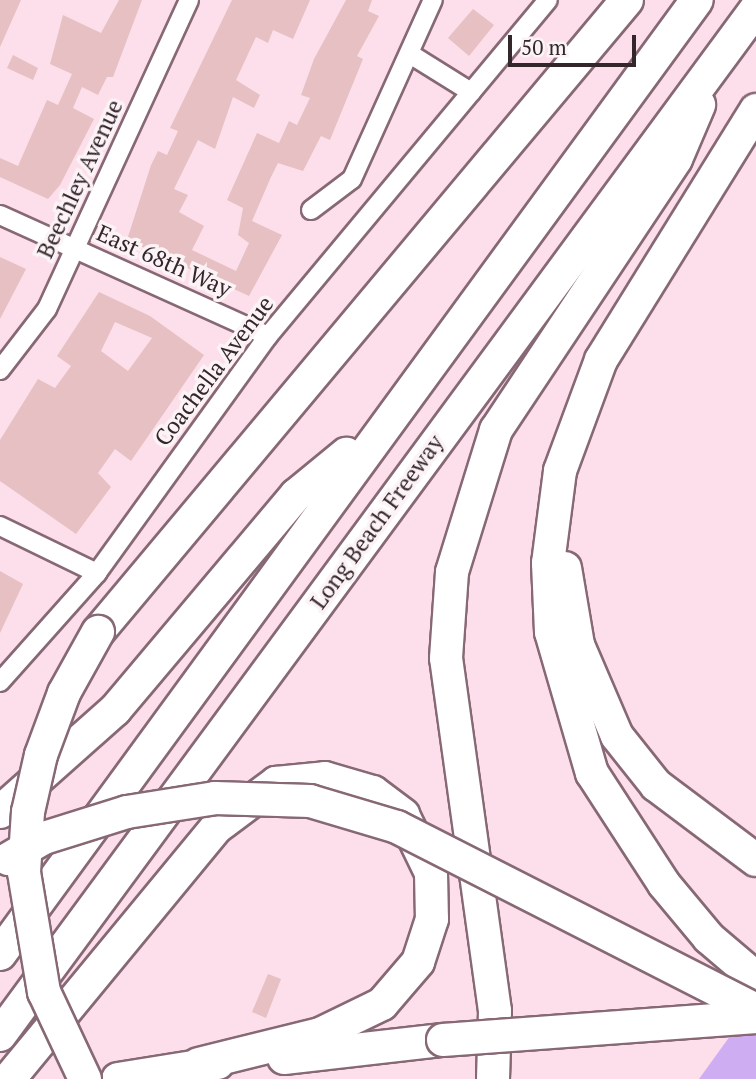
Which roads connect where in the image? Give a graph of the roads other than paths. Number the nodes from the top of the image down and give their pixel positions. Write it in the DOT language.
graph roads {
  1 [pos="189,0"];
  2 [pos="433,0"];
  3 [pos="548,0"];
  4 [pos="627,0"];
  5 [pos="697,0"];
  6 [pos="756,9"];
  7 [pos="410,54"];
  8 [pos="718,59"];
  9 [pos="471,92"];
  10 [pos="756,110"];
  11 [pos="311,210"];
  12 [pos="0,215"];
  13 [pos="75,248"];
  14 [pos="268,336"];
  15 [pos="0,370"];
  16 [pos="379,428"];
  17 [pos="556,501"];
  18 [pos="0,526"];
  19 [pos="97,573"];
  20 [pos="0,682"];
  21 [pos="0,812"];
  22 [pos="756,860"];
  23 [pos="4,861"];
  24 [pos="0,954"];
  25 [pos="756,978"];
  26 [pos="756,1010"];
  27 [pos="756,1017"];
  28 [pos="0,1035"];
  29 [pos="198,1064"];
  30 [pos="9,1079"];
  31 [pos="85,1079"];
  32 [pos="118,1079"];
  33 [pos="493,1079"];
  1 -- 13 [label="street, Beechley Avenue"];
  2 -- 7 [label="street"];
  3 -- 9 [label="street, Coachella Avenue"];
  4 -- 31 [label="highway, bridge"];
  5 -- 16 [label="highway"];
  6 -- 8 [label="highway, Long Beach Freeway"];
  7 -- 9 [label="street"];
  7 -- 11 [label="street"];
  8 -- 28 [label="highway, Long Beach Freeway"];
  8 -- 33 [label="highway"];
  9 -- 14 [label="street, Coachella Avenue"];
  10 -- 17 [label="highway"];
  12 -- 13 [label="street, East 68th Way"];
  13 -- 14 [label="street, East 68th Way"];
  13 -- 15 [label="street, Beechley Avenue"];
  14 -- 19 [label="street, Coachella Avenue"];
  16 -- 21 [label="highway"];
  16 -- 24 [label="highway"];
  17 -- 22 [label="highway"];
  17 -- 25 [label="highway"];
  18 -- 19 [label="street"];
  19 -- 20 [label="street, Coachella Avenue"];
  23 -- 26 [label="highway, bridge"];
  27 -- 29 [label="highway, bridge"];
  29 -- 30 [label="highway"];
  29 -- 32 [label="highway"];
}
